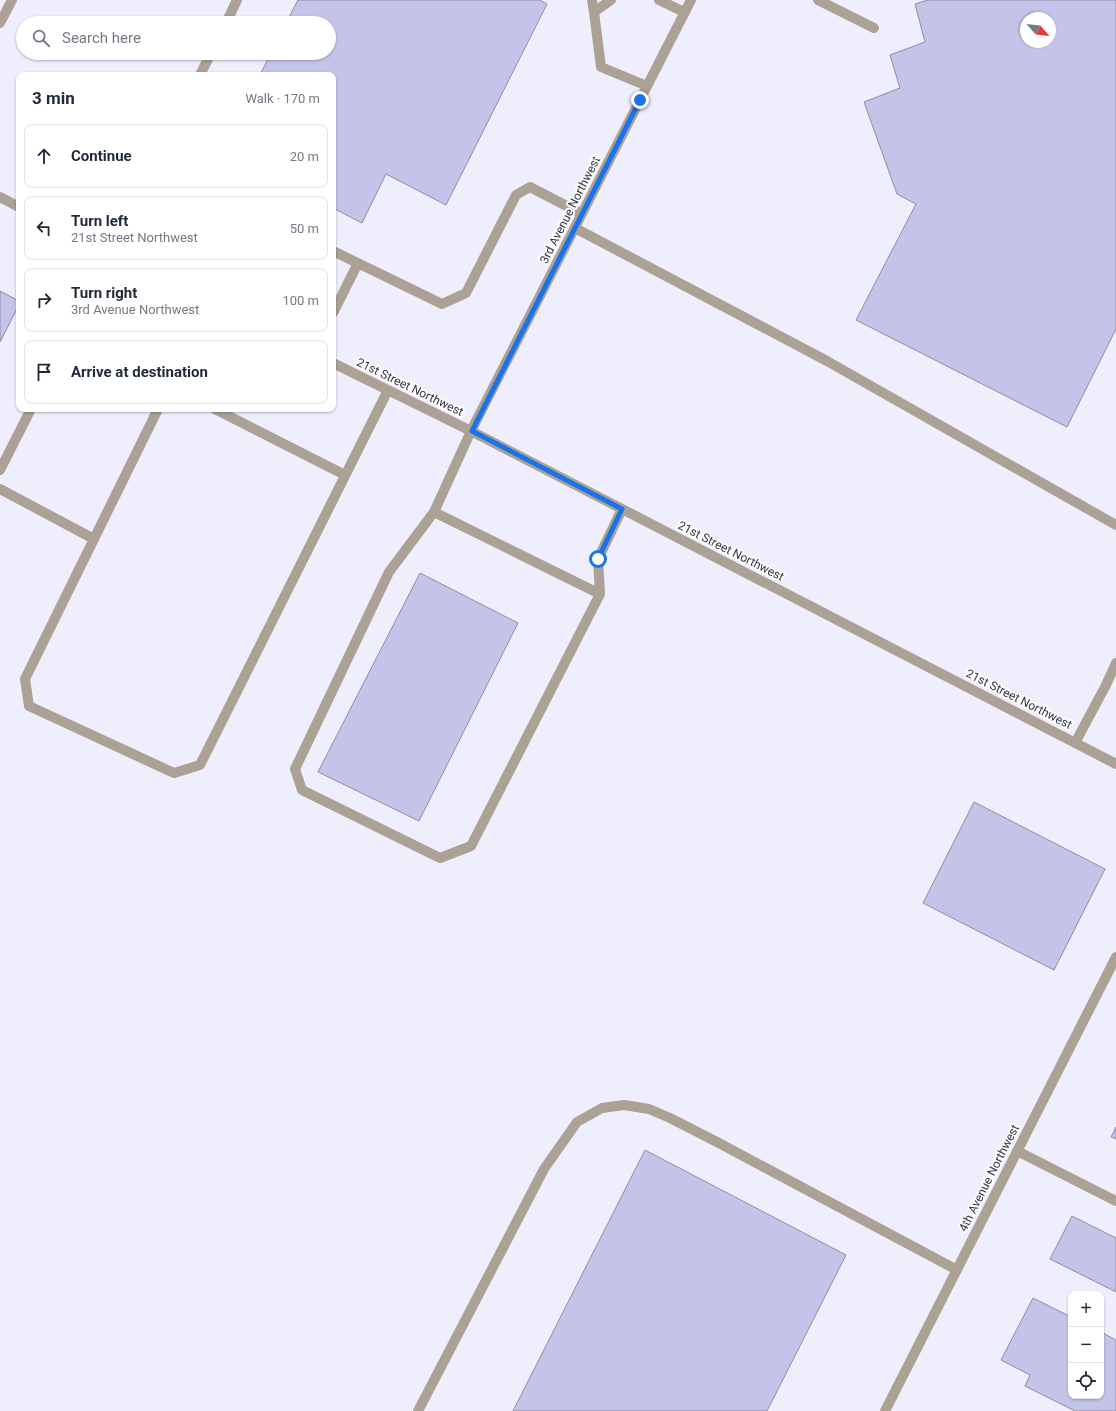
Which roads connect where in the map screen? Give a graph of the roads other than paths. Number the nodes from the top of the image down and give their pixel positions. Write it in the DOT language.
graph roads {
  1 [pos="12,0"];
  2 [pos="237,0"];
  3 [pos="592,0"];
  4 [pos="611,0"];
  5 [pos="659,0"];
  6 [pos="690,0"];
  7 [pos="818,0"];
  8 [pos="594,12"];
  9 [pos="684,12"];
  10 [pos="229,16"];
  11 [pos="0,24"];
  12 [pos="874,28"];
  13 [pos="208,60"];
  14 [pos="202,72"];
  15 [pos="647,86"];
  16 [pos="0,197"];
  17 [pos="16,205"];
  18 [pos="582,214"];
  19 [pos="575,228"];
  20 [pos="336,252"];
  21 [pos="358,263"];
  22 [pos="336,307"];
  23 [pos="336,365"];
  24 [pos="388,390"];
  25 [pos="29,412"];
  26 [pos="157,412"];
  27 [pos="221,412"];
  28 [pos="472,431"];
  29 [pos="0,470"];
  30 [pos="345,475"];
  31 [pos="0,489"];
  32 [pos="622,509"];
  33 [pos="434,512"];
  34 [pos="1116,525"];
  35 [pos="94,539"];
  36 [pos="600,594"];
  37 [pos="1116,663"];
  38 [pos="1075,743"];
  39 [pos="1116,764"];
  40 [pos="1116,957"];
  41 [pos="1017,1151"];
  42 [pos="1116,1201"];
  43 [pos="956,1270"];
  44 [pos="418,1411"];
  45 [pos="884,1411"];
  1 -- 11 [label="street"];
  2 -- 10 [label="street"];
  3 -- 8 [label="street"];
  4 -- 8 [label="street"];
  5 -- 9 [label="street"];
  6 -- 9 [label="street, 3rd Avenue Northwest"];
  7 -- 12 [label="street"];
  8 -- 15 [label="street"];
  9 -- 15 [label="street, 3rd Avenue Northwest"];
  13 -- 14 [label="street"];
  15 -- 18 [label="street, 3rd Avenue Northwest"];
  16 -- 17 [label="street"];
  18 -- 19 [label="street, 3rd Avenue Northwest"];
  18 -- 21 [label="street"];
  19 -- 28 [label="street, 3rd Avenue Northwest"];
  19 -- 34 [label="street"];
  20 -- 21 [label="street"];
  21 -- 22 [label="street"];
  23 -- 24 [label="street, 21st Street Northwest"];
  24 -- 28 [label="street, 21st Street Northwest"];
  24 -- 30 [label="street"];
  25 -- 29 [label="street"];
  26 -- 35 [label="street"];
  27 -- 30 [label="street"];
  28 -- 32 [label="street, 21st Street Northwest"];
  28 -- 33 [label="street, 3rd Avenue Northwest"];
  30 -- 35 [label="street"];
  31 -- 35 [label="street"];
  32 -- 36 [label="street"];
  32 -- 38 [label="street, 21st Street Northwest"];
  33 -- 36 [label="street"];
  33 -- 36 [label="street, 3rd Avenue Northwest"];
  37 -- 38 [label="street"];
  38 -- 39 [label="street, 21st Street Northwest"];
  40 -- 41 [label="street, 4th Avenue Northwest"];
  41 -- 42 [label="street"];
  41 -- 43 [label="street, 4th Avenue Northwest"];
  43 -- 44 [label="street"];
  43 -- 45 [label="street, 4th Avenue Northwest"];
}
